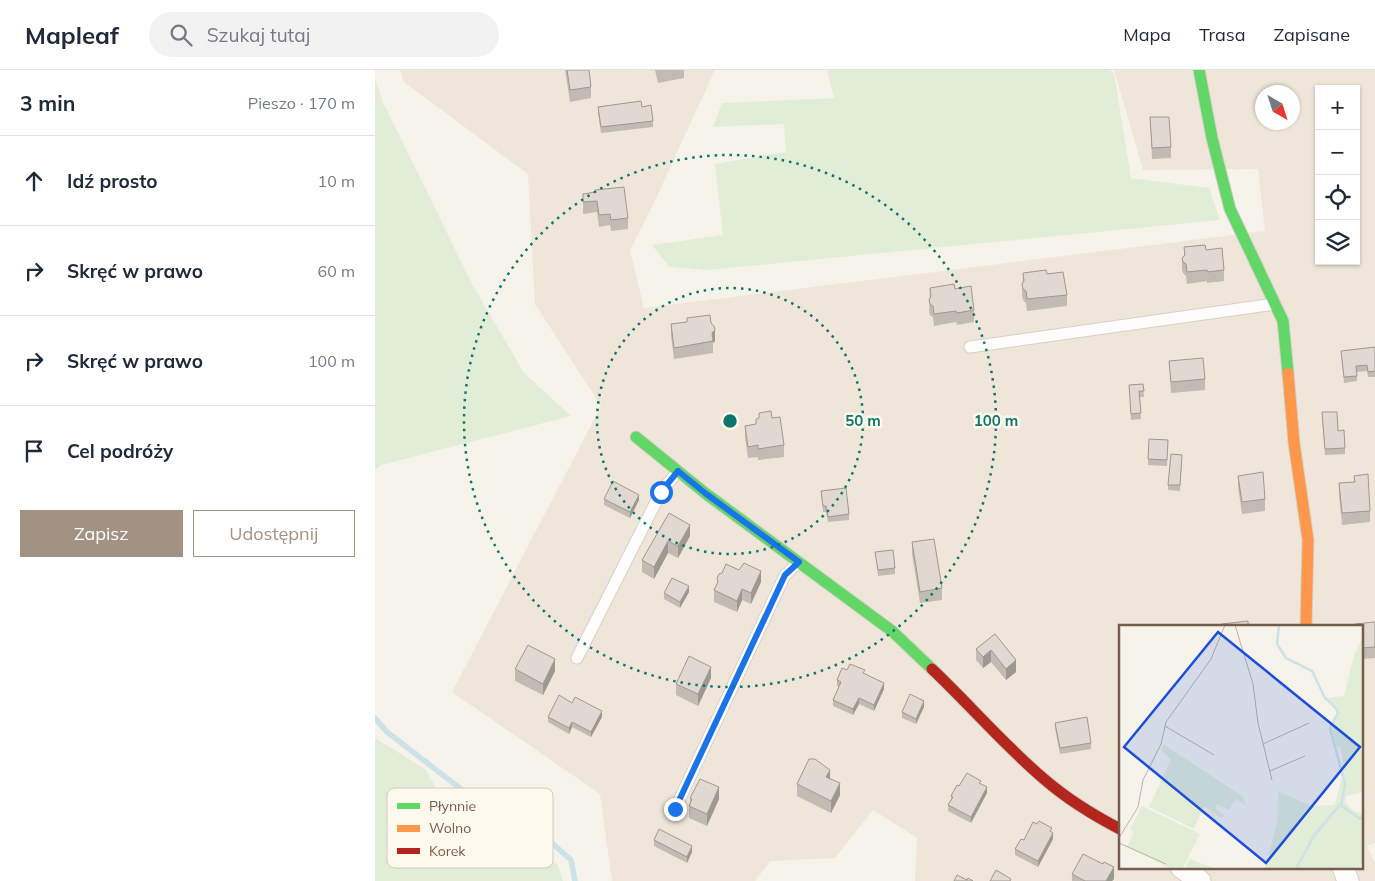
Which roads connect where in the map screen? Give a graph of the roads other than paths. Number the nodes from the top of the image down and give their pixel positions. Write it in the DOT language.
graph roads {
  1 [pos="1199,70"];
  2 [pos="1275,304"];
  3 [pos="970,347"];
  4 [pos="636,437"];
  5 [pos="678,471"];
  6 [pos="799,562"];
  7 [pos="1306,625"];
  8 [pos="577,658"];
  9 [pos="675,809"];
  10 [pos="1119,829"];
  11 [pos="1182,868"];
  12 [pos="1343,868"];
  13 [pos="1200,881"];
  14 [pos="1349,881"];
  1 -- 2 [label="street"];
  2 -- 3 [label="lane"];
  2 -- 7 [label="street"];
  4 -- 5 [label="street"];
  5 -- 6 [label="street"];
  5 -- 8 [label="lane"];
  6 -- 9 [label="lane"];
  6 -- 10 [label="street"];
  11 -- 13 [label="street"];
  12 -- 14 [label="street"];
}
